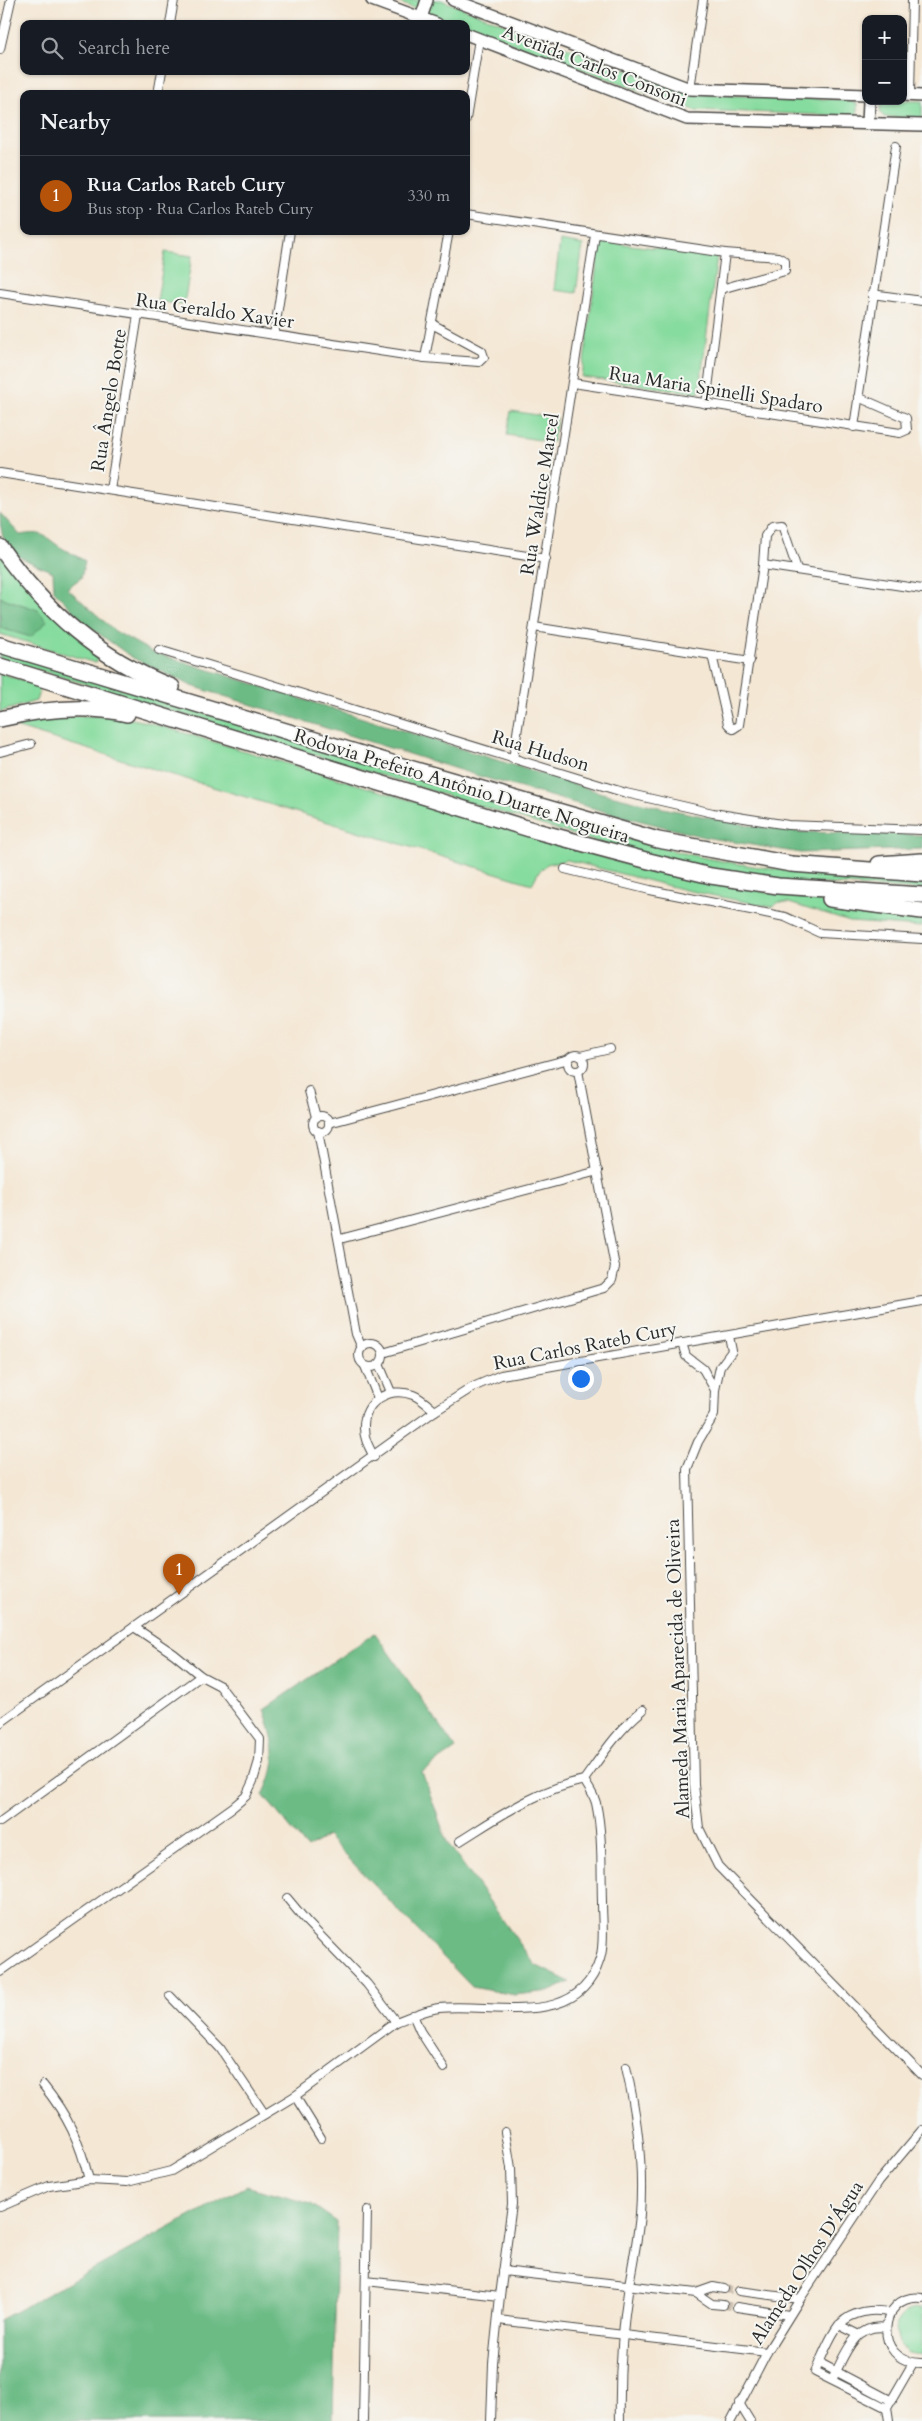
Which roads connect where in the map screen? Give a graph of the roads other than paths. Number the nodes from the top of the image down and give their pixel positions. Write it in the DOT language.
graph roads {
  1 [pos="11,0"];
  2 [pos="174,0"];
  3 [pos="372,0"];
  4 [pos="427,0"];
  5 [pos="453,0"];
  6 [pos="703,0"];
  7 [pos="912,0"];
  8 [pos="421,18"];
  9 [pos="171,20"];
  10 [pos="426,20"];
  11 [pos="470,36"];
  12 [pos="479,39"];
  13 [pos="0,49"];
  14 [pos="161,75"];
  15 [pos="690,89"];
  16 [pos="159,90"];
  17 [pos="470,94"];
  18 [pos="862,95"];
  19 [pos="907,95"];
  20 [pos="922,96"];
  21 [pos="869,105"];
  22 [pos="868,124"];
  23 [pos="922,125"];
  24 [pos="896,146"];
  25 [pos="470,215"];
  26 [pos="595,234"];
  27 [pos="289,235"];
  28 [pos="448,235"];
  29 [pos="725,253"];
  30 [pos="721,289"];
  31 [pos="0,293"];
  32 [pos="872,294"];
  33 [pos="922,301"];
  34 [pos="138,315"];
  35 [pos="432,324"];
  36 [pos="274,335"];
  37 [pos="425,358"];
  38 [pos="573,383"];
  39 [pos="858,397"];
  40 [pos="706,404"];
  41 [pos="854,427"];
  42 [pos="0,473"];
  43 [pos="110,490"];
  44 [pos="0,547"];
  45 [pos="546,559"];
  46 [pos="763,565"];
  47 [pos="797,569"];
  48 [pos="922,589"];
  49 [pos="534,628"];
  50 [pos="0,645"];
  51 [pos="160,650"];
  52 [pos="712,655"];
  53 [pos="750,661"];
  54 [pos="0,666"];
  55 [pos="0,719"];
  56 [pos="257,721"];
  57 [pos="254,743"];
  58 [pos="31,744"];
  59 [pos="0,752"];
  60 [pos="513,759"];
  61 [pos="922,830"];
  62 [pos="922,861"];
  63 [pos="792,864"];
  64 [pos="565,869"];
  65 [pos="922,874"];
  66 [pos="710,876"];
  67 [pos="922,895"];
  68 [pos="922,911"];
  69 [pos="922,939"];
  70 [pos="610,1049"];
  71 [pos="580,1056"];
  72 [pos="569,1060"];
  73 [pos="578,1071"];
  74 [pos="310,1091"];
  75 [pos="316,1117"];
  76 [pos="329,1123"];
  77 [pos="318,1131"];
  78 [pos="598,1172"];
  79 [pos="340,1239"];
  80 [pos="922,1301"];
  81 [pos="729,1336"];
  82 [pos="682,1344"];
  83 [pos="362,1348"];
  84 [pos="383,1353"];
  85 [pos="379,1364"];
  86 [pos="366,1366"];
  87 [pos="720,1368"];
  88 [pos="703,1369"];
  89 [pos="715,1390"];
  90 [pos="391,1392"];
  91 [pos="378,1398"];
  92 [pos="435,1411"];
  93 [pos="374,1457"];
  94 [pos="134,1627"];
  95 [pos="201,1676"];
  96 [pos="643,1710"];
  97 [pos="0,1723"];
  98 [pos="584,1780"];
  99 [pos="0,1822"];
  100 [pos="460,1841"];
  101 [pos="287,1898"];
  102 [pos="0,1972"];
  103 [pos="170,1996"];
  104 [pos="413,2015"];
  105 [pos="396,2022"];
  106 [pos="626,2067"];
  107 [pos="444,2068"];
  108 [pos="922,2074"];
  109 [pos="43,2085"];
  110 [pos="294,2096"];
  111 [pos="264,2113"];
  112 [pos="922,2130"];
  113 [pos="505,2132"];
  114 [pos="321,2138"];
  115 [pos="89,2180"];
  116 [pos="0,2207"];
  117 [pos="367,2210"];
  118 [pos="502,2271"];
  119 [pos="366,2280"];
  120 [pos="629,2285"];
  121 [pos="724,2289"];
  122 [pos="739,2291"];
  123 [pos="696,2293"];
  124 [pos="500,2296"];
  125 [pos="921,2297"];
  126 [pos="800,2299"];
  127 [pos="723,2306"];
  128 [pos="737,2307"];
  129 [pos="891,2313"];
  130 [pos="790,2315"];
  131 [pos="498,2320"];
  132 [pos="839,2325"];
  133 [pos="886,2328"];
  134 [pos="857,2334"];
  135 [pos="624,2335"];
  136 [pos="766,2352"];
  137 [pos="820,2363"];
  138 [pos="913,2363"];
  139 [pos="922,2363"];
  140 [pos="837,2372"];
  141 [pos="832,2380"];
  142 [pos="892,2401"];
  143 [pos="739,2403"];
  144 [pos="887,2408"];
  145 [pos="363,2421"];
  146 [pos="491,2421"];
  147 [pos="620,2421"];
  148 [pos="731,2421"];
  149 [pos="750,2421"];
  150 [pos="888,2421"];
  1 -- 13 [label="street"];
  2 -- 9 [label="street"];
  3 -- 8 [label="main road"];
  4 -- 8 [label="main road"];
  5 -- 15 [label="main road, Avenida Carlos Consoni"];
  6 -- 15 [label="street"];
  7 -- 19 [label="street"];
  8 -- 10 [label="main road"];
  11 -- 12 [label="main road, Avenida Carlos Consoni"];
  12 -- 17 [label="street"];
  12 -- 22 [label="main road, Avenida Carlos Consoni"];
  14 -- 16 [label="street"];
  15 -- 18 [label="main road, Avenida Carlos Consoni"];
  19 -- 20 [label="main road"];
  21 -- 22 [label="main road"];
  22 -- 23 [label="main road, Avenida Carlos Consoni"];
  24 -- 32 [label="street"];
  25 -- 26 [label="street"];
  26 -- 29 [label="street"];
  26 -- 38 [label="street, Rua Waldice Marcel"];
  27 -- 36 [label="street"];
  28 -- 35 [label="street"];
  29 -- 30 [label="street"];
  29 -- 30 [label="street"];
  30 -- 40 [label="street"];
  31 -- 34 [label="street, Rua Geraldo Xavier"];
  32 -- 33 [label="street"];
  32 -- 39 [label="street"];
  34 -- 36 [label="street, Rua Geraldo Xavier"];
  34 -- 43 [label="street, Rua Ângelo Botte"];
  35 -- 37 [label="street"];
  35 -- 37 [label="street, Rua Geraldo Xavier"];
  36 -- 37 [label="street, Rua Geraldo Xavier"];
  38 -- 40 [label="street, Rua Maria Spinelli Spadaro"];
  38 -- 45 [label="street, Rua Waldice Marcel"];
  39 -- 41 [label="street"];
  39 -- 41 [label="street, Rua Maria Spinelli Spadaro"];
  40 -- 41 [label="street, Rua Maria Spinelli Spadaro"];
  42 -- 43 [label="street"];
  43 -- 45 [label="street"];
  44 -- 56 [label="highway"];
  45 -- 49 [label="street, Rua Waldice Marcel"];
  46 -- 47 [label="street"];
  46 -- 47 [label="street"];
  46 -- 53 [label="street"];
  47 -- 48 [label="street"];
  49 -- 52 [label="street"];
  49 -- 60 [label="street, Rua Waldice Marcel"];
  50 -- 56 [label="highway, Rodovia Prefeito Antônio Duarte Nogueira"];
  51 -- 60 [label="street, Rua Hudson"];
  52 -- 53 [label="street"];
  52 -- 53 [label="street"];
  54 -- 57 [label="highway, Rodovia Prefeito Antônio Duarte Nogueira"];
  55 -- 57 [label="highway"];
  56 -- 63 [label="highway, Rodovia Prefeito Antônio Duarte Nogueira"];
  57 -- 66 [label="highway, Rodovia Prefeito Antônio Duarte Nogueira"];
  58 -- 59 [label="street"];
  60 -- 61 [label="street, Rua Hudson"];
  62 -- 63 [label="highway"];
  63 -- 65 [label="highway, Rodovia Prefeito Antônio Duarte Nogueira"];
  64 -- 69 [label="street"];
  66 -- 67 [label="highway, Rodovia Prefeito Antônio Duarte Nogueira"];
  66 -- 68 [label="highway"];
  70 -- 71 [label="street"];
  71 -- 72 [label="street"];
  71 -- 73 [label="street"];
  72 -- 73 [label="street"];
  72 -- 76 [label="street"];
  73 -- 78 [label="street"];
  74 -- 75 [label="street"];
  75 -- 76 [label="street"];
  75 -- 77 [label="street"];
  76 -- 77 [label="street"];
  77 -- 79 [label="street"];
  78 -- 79 [label="street"];
  78 -- 84 [label="street"];
  79 -- 83 [label="street"];
  80 -- 81 [label="street, Rua Carlos Rateb Cury"];
  81 -- 82 [label="street, Rua Carlos Rateb Cury"];
  81 -- 87 [label="street, Alameda Maria Aparecida de Oliveira"];
  82 -- 88 [label="street"];
  82 -- 92 [label="street, Rua Carlos Rateb Cury"];
  83 -- 84 [label="street"];
  83 -- 86 [label="street"];
  84 -- 85 [label="street"];
  85 -- 86 [label="street"];
  85 -- 90 [label="street"];
  86 -- 91 [label="street"];
  87 -- 88 [label="street"];
  87 -- 89 [label="street, Alameda Maria Aparecida de Oliveira"];
  88 -- 89 [label="street"];
  89 -- 108 [label="street, Alameda Maria Aparecida de Oliveira"];
  90 -- 91 [label="street"];
  90 -- 92 [label="street"];
  91 -- 93 [label="street"];
  92 -- 93 [label="street, Rua Carlos Rateb Cury"];
  93 -- 94 [label="street, Rua Carlos Rateb Cury"];
  94 -- 95 [label="street"];
  94 -- 97 [label="street, Rua Carlos Rateb Cury"];
  95 -- 99 [label="street"];
  95 -- 102 [label="street"];
  96 -- 98 [label="street"];
  98 -- 100 [label="street"];
  98 -- 104 [label="street"];
  101 -- 105 [label="street"];
  103 -- 111 [label="street"];
  104 -- 105 [label="street"];
  104 -- 107 [label="street"];
  105 -- 110 [label="street"];
  106 -- 120 [label="street"];
  109 -- 115 [label="street"];
  110 -- 111 [label="street"];
  110 -- 114 [label="street"];
  111 -- 115 [label="street"];
  112 -- 126 [label="street, Alameda Olhos D'Água"];
  113 -- 118 [label="street"];
  115 -- 116 [label="street"];
  117 -- 119 [label="street"];
  118 -- 120 [label="street"];
  118 -- 124 [label="street"];
  119 -- 124 [label="street"];
  119 -- 145 [label="street"];
  120 -- 123 [label="street"];
  120 -- 135 [label="street"];
  121 -- 123 [label="street"];
  122 -- 126 [label="street"];
  123 -- 127 [label="street"];
  124 -- 131 [label="street"];
  125 -- 129 [label="street"];
  126 -- 130 [label="street, Alameda Olhos D'Água"];
  128 -- 130 [label="street"];
  129 -- 132 [label="street"];
  129 -- 133 [label="street"];
  130 -- 136 [label="street, Alameda Olhos D'Água"];
  131 -- 135 [label="street"];
  131 -- 146 [label="street"];
  132 -- 134 [label="street"];
  132 -- 137 [label="street"];
  133 -- 134 [label="street"];
  133 -- 138 [label="street"];
  134 -- 140 [label="street"];
  135 -- 136 [label="street"];
  135 -- 147 [label="street"];
  136 -- 143 [label="street, Alameda Olhos D'Água"];
  137 -- 140 [label="street"];
  137 -- 141 [label="street"];
  138 -- 139 [label="street"];
  138 -- 142 [label="street"];
  140 -- 141 [label="street"];
  140 -- 142 [label="street"];
  141 -- 144 [label="street"];
  142 -- 144 [label="street"];
  143 -- 148 [label="street, Alameda Olhos D'Água"];
  143 -- 149 [label="street"];
  144 -- 150 [label="street"];
}
